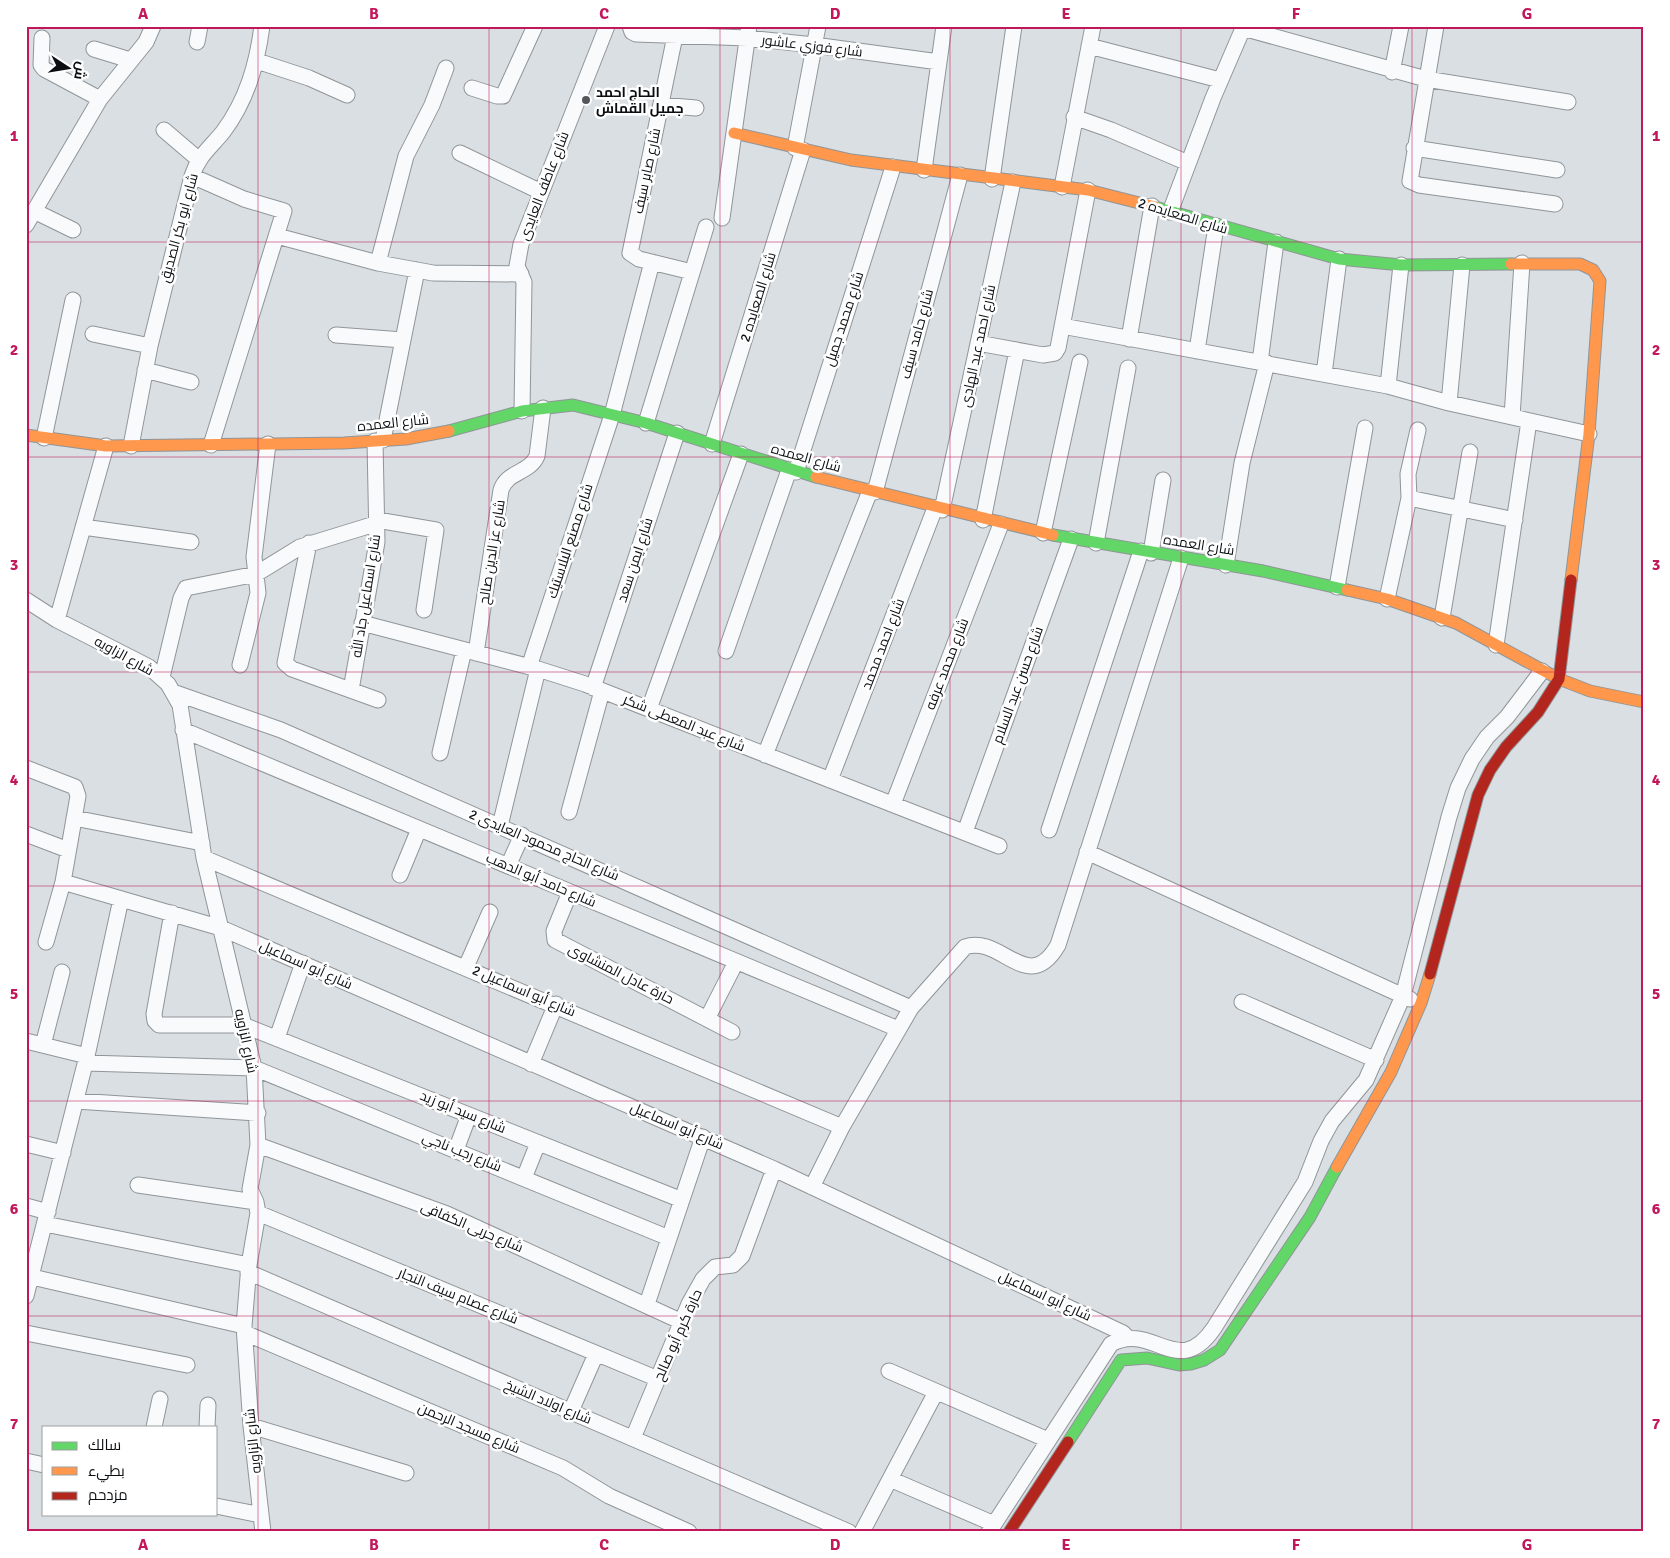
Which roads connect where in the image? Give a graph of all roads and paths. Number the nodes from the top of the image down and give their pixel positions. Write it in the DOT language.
graph roads {
  1 [pos="153,26"];
  2 [pos="200,26"];
  3 [pos="262,26"];
  4 [pos="607,26"];
  5 [pos="630,26"];
  6 [pos="818,26"];
  7 [pos="944,26"];
  8 [pos="1014,26"];
  9 [pos="1093,26"];
  10 [pos="1401,26"];
  11 [pos="1436,26"];
  12 [pos="533,27"];
  13 [pos="1243,27"];
  14 [pos="749,32"];
  15 [pos="675,36"];
  16 [pos="42,38"];
  17 [pos="197,42"];
  18 [pos="814,44"];
  19 [pos="1089,46"];
  20 [pos="94,49"];
  21 [pos="130,60"];
  22 [pos="257,61"];
  23 [pos="939,62"];
  24 [pos="446,68"];
  25 [pos="1392,72"];
  26 [pos="1220,80"];
  27 [pos="1426,80"];
  28 [pos="472,88"];
  29 [pos="347,95"];
  30 [pos="100,99"];
  31 [pos="1568,102"];
  32 [pos="661,106"];
  33 [pos="696,108"];
  34 [pos="1074,117"];
  35 [pos="164,130"];
  36 [pos="734,133"];
  37 [pos="1414,148"];
  38 [pos="799,149"];
  39 [pos="460,153"];
  40 [pos="198,159"];
  41 [pos="1188,163"];
  42 [pos="893,167"];
  43 [pos="924,170"];
  44 [pos="1556,170"];
  45 [pos="960,175"];
  46 [pos="192,176"];
  47 [pos="992,179"];
  48 [pos="1014,182"];
  49 [pos="1062,187"];
  50 [pos="1088,190"];
  51 [pos="541,192"];
  52 [pos="1555,204"];
  53 [pos="1152,206"];
  54 [pos="34,211"];
  55 [pos="1170,212"];
  56 [pos="722,218"];
  57 [pos="26,225"];
  58 [pos="1216,226"];
  59 [pos="706,227"];
  60 [pos="73,230"];
  61 [pos="277,236"];
  62 [pos="1276,242"];
  63 [pos="1339,259"];
  64 [pos="652,262"];
  65 [pos="378,263"];
  66 [pos="1522,263"];
  67 [pos="1401,265"];
  68 [pos="1462,265"];
  69 [pos="416,270"];
  70 [pos="692,272"];
  71 [pos="521,274"];
  72 [pos="73,300"];
  73 [pos="1062,326"];
  74 [pos="93,334"];
  75 [pos="336,335"];
  76 [pos="1129,339"];
  77 [pos="403,340"];
  78 [pos="978,343"];
  79 [pos="150,346"];
  80 [pos="1017,350"];
  81 [pos="1197,351"];
  82 [pos="1080,362"];
  83 [pos="1263,363"];
  84 [pos="1128,368"];
  85 [pos="146,370"];
  86 [pos="1324,374"];
  87 [pos="191,382"];
  88 [pos="1388,386"];
  89 [pos="1449,403"];
  90 [pos="543,408"];
  91 [pos="522,411"];
  92 [pos="612,415"];
  93 [pos="1512,417"];
  94 [pos="1529,421"];
  95 [pos="646,423"];
  96 [pos="1364,428"];
  97 [pos="1418,430"];
  98 [pos="677,433"];
  99 [pos="1589,434"];
  100 [pos="26,435"];
  101 [pos="44,438"];
  102 [pos="379,441"];
  103 [pos="268,444"];
  104 [pos="712,444"];
  105 [pos="211,445"];
  106 [pos="106,446"];
  107 [pos="131,446"];
  108 [pos="1470,452"];
  109 [pos="741,454"];
  110 [pos="792,471"];
  111 [pos="1163,480"];
  112 [pos="873,492"];
  113 [pos="1409,498"];
  114 [pos="939,509"];
  115 [pos="1460,509"];
  116 [pos="983,520"];
  117 [pos="1514,520"];
  118 [pos="378,522"];
  119 [pos="1001,524"];
  120 [pos="84,527"];
  121 [pos="1043,533"];
  122 [pos="1071,539"];
  123 [pos="191,542"];
  124 [pos="309,543"];
  125 [pos="1096,543"];
  126 [pos="1146,552"];
  127 [pos="1181,558"];
  128 [pos="1226,565"];
  129 [pos="256,574"];
  130 [pos="1338,587"];
  131 [pos="1387,599"];
  132 [pos="26,600"];
  133 [pos="424,610"];
  134 [pos="1442,618"];
  135 [pos="57,620"];
  136 [pos="362,623"];
  137 [pos="1496,645"];
  138 [pos="726,651"];
  139 [pos="470,652"];
  140 [pos="240,665"];
  141 [pos="533,668"];
  142 [pos="1542,671"];
  143 [pos="162,677"];
  144 [pos="1558,679"];
  145 [pos="598,689"];
  146 [pos="351,690"];
  147 [pos="174,692"];
  148 [pos="378,700"];
  149 [pos="1644,702"];
  150 [pos="649,709"];
  151 [pos="183,730"];
  152 [pos="440,753"];
  153 [pos="765,755"];
  154 [pos="26,768"];
  155 [pos="830,780"];
  156 [pos="893,804"];
  157 [pos="569,812"];
  158 [pos="74,818"];
  159 [pos="500,826"];
  160 [pos="419,828"];
  161 [pos="1049,830"];
  162 [pos="965,832"];
  163 [pos="26,834"];
  164 [pos="522,835"];
  165 [pos="1000,846"];
  166 [pos="68,850"];
  167 [pos="203,850"];
  168 [pos="1087,852"];
  169 [pos="508,866"];
  170 [pos="400,875"];
  171 [pos="63,882"];
  172 [pos="570,892"];
  173 [pos="121,898"];
  174 [pos="490,912"];
  175 [pos="172,913"];
  176 [pos="221,928"];
  177 [pos="46,942"];
  178 [pos="736,962"];
  179 [pos="303,963"];
  180 [pos="466,967"];
  181 [pos="62,972"];
  182 [pos="1403,996"];
  183 [pos="1242,1002"];
  184 [pos="1421,1003"];
  185 [pos="556,1004"];
  186 [pos="911,1008"];
  187 [pos="707,1019"];
  188 [pos="243,1025"];
  189 [pos="898,1029"];
  190 [pos="732,1032"];
  191 [pos="277,1038"];
  192 [pos="26,1040"];
  193 [pos="42,1045"];
  194 [pos="86,1060"];
  195 [pos="1376,1060"];
  196 [pos="531,1064"];
  197 [pos="254,1068"];
  198 [pos="76,1101"];
  199 [pos="258,1113"];
  200 [pos="469,1115"];
  201 [pos="842,1127"];
  202 [pos="703,1137"];
  203 [pos="538,1143"];
  204 [pos="26,1144"];
  205 [pos="258,1144"];
  206 [pos="456,1150"];
  207 [pos="63,1153"];
  208 [pos="774,1169"];
  209 [pos="524,1178"];
  210 [pos="138,1186"];
  211 [pos="812,1187"];
  212 [pos="682,1200"];
  213 [pos="26,1206"];
  214 [pos="257,1208"];
  215 [pos="47,1218"];
  216 [pos="669,1238"];
  217 [pos="249,1269"];
  218 [pos="31,1271"];
  219 [pos="1248,1274"];
  220 [pos="1266,1281"];
  221 [pos="26,1296"];
  222 [pos="647,1304"];
  223 [pos="682,1322"];
  224 [pos="245,1329"];
  225 [pos="26,1333"];
  226 [pos="1128,1338"];
  227 [pos="1179,1351"];
  228 [pos="596,1354"];
  229 [pos="187,1365"];
  230 [pos="1184,1366"];
  231 [pos="889,1371"];
  232 [pos="658,1379"];
  233 [pos="936,1392"];
  234 [pos="160,1399"];
  235 [pos="208,1405"];
  236 [pos="571,1411"];
  237 [pos="154,1426"];
  238 [pos="207,1426"];
  239 [pos="251,1426"];
  240 [pos="633,1438"];
  241 [pos="1048,1440"];
  242 [pos="26,1461"];
  243 [pos="42,1465"];
  244 [pos="406,1473"];
  245 [pos="890,1479"];
  246 [pos="218,1506"];
  247 [pos="261,1515"];
  248 [pos="992,1528"];
  249 [pos="263,1532"];
  250 [pos="689,1532"];
  251 [pos="848,1532"];
  252 [pos="862,1532"];
  253 [pos="1009,1532"];
  1 -- 21 [label="street"];
  2 -- 17 [label="street"];
  3 -- 22 [label="street, شارع ابو بكر الصديق"];
  4 -- 51 [label="street, شارع عاطف العايدى"];
  5 -- 15 [label="street, شارع فوزي عاشور"];
  6 -- 18 [label="street"];
  7 -- 23 [label="street"];
  8 -- 47 [label="street"];
  9 -- 19 [label="street"];
  10 -- 25 [label="street"];
  11 -- 27 [label="street"];
  12 -- 28 [label="street"];
  13 -- 25 [label="street"];
  13 -- 26 [label="street"];
  14 -- 15 [label="street, شارع فوزي عاشور"];
  14 -- 18 [label="street, شارع فوزي عاشور"];
  14 -- 36 [label="street"];
  15 -- 32 [label="street, شارع صابر سيف"];
  16 -- 30 [label="street"];
  18 -- 23 [label="street, شارع فوزي عاشور"];
  18 -- 38 [label="street"];
  19 -- 26 [label="street"];
  19 -- 34 [label="street"];
  20 -- 21 [label="street"];
  21 -- 30 [label="street"];
  22 -- 29 [label="street"];
  22 -- 40 [label="street, شارع ابو بكر الصديق"];
  23 -- 43 [label="street"];
  24 -- 65 [label="street"];
  25 -- 27 [label="street"];
  26 -- 41 [label="street"];
  27 -- 31 [label="street"];
  27 -- 37 [label="street"];
  30 -- 54 [label="street"];
  32 -- 33 [label="street"];
  32 -- 64 [label="street, شارع صابر سيف"];
  34 -- 41 [label="street"];
  34 -- 49 [label="street"];
  35 -- 40 [label="street"];
  36 -- 38 [label="street, شارع الصعايده 2"];
  36 -- 56 [label="street"];
  37 -- 44 [label="street"];
  37 -- 52 [label="street"];
  38 -- 42 [label="street, شارع الصعايده 2"];
  38 -- 104 [label="street, شارع الصعايده 2"];
  39 -- 51 [label="street"];
  40 -- 46 [label="street, شارع ابو بكر الصديق"];
  41 -- 55 [label="street"];
  42 -- 43 [label="street, شارع الصعايده 2"];
  42 -- 110 [label="street, شارع محمد جميل"];
  43 -- 45 [label="street, شارع الصعايده 2"];
  45 -- 47 [label="street, شارع الصعايده 2"];
  45 -- 112 [label="street, شارع حامد سيف"];
  46 -- 61 [label="street"];
  46 -- 79 [label="street, شارع ابو بكر الصديق"];
  47 -- 48 [label="street, شارع الصعايده 2"];
  48 -- 49 [label="street, شارع الصعايده 2"];
  48 -- 78 [label="street, شارع احمد عبد الهادى"];
  49 -- 50 [label="street, شارع الصعايده 2"];
  50 -- 53 [label="street, شارع الصعايده 2"];
  50 -- 73 [label="street"];
  51 -- 71 [label="street, شارع عاطف العايدى"];
  53 -- 55 [label="street, شارع الصعايده 2"];
  53 -- 76 [label="street"];
  54 -- 57 [label="street"];
  54 -- 60 [label="street"];
  55 -- 58 [label="street, شارع الصعايده 2"];
  58 -- 62 [label="street, شارع الصعايده 2"];
  58 -- 81 [label="street"];
  59 -- 70 [label="street"];
  61 -- 65 [label="street"];
  61 -- 105 [label="street"];
  62 -- 63 [label="street, شارع الصعايده 2"];
  62 -- 83 [label="street"];
  63 -- 67 [label="street, شارع الصعايده 2"];
  63 -- 86 [label="street"];
  64 -- 70 [label="street, شارع صابر سيف"];
  64 -- 92 [label="street"];
  65 -- 69 [label="street"];
  66 -- 68 [label="street, شارع الصعايده 2"];
  66 -- 93 [label="street"];
  66 -- 99 [label="street, شارع الصعايده 2"];
  67 -- 68 [label="street, شارع الصعايده 2"];
  67 -- 88 [label="street"];
  68 -- 89 [label="street"];
  69 -- 71 [label="street"];
  69 -- 77 [label="street, شارع اسماعيل جاد الله"];
  70 -- 95 [label="street"];
  71 -- 91 [label="street, شارع عاطف العايدى"];
  72 -- 101 [label="street"];
  73 -- 76 [label="street"];
  73 -- 80 [label="street"];
  74 -- 79 [label="street"];
  75 -- 77 [label="street"];
  76 -- 81 [label="street"];
  77 -- 102 [label="street, شارع اسماعيل جاد الله"];
  78 -- 80 [label="street"];
  78 -- 114 [label="street, شارع احمد عبد الهادى"];
  79 -- 85 [label="street, شارع ابو بكر الصديق"];
  80 -- 116 [label="street"];
  81 -- 83 [label="street"];
  82 -- 121 [label="street"];
  83 -- 86 [label="street"];
  83 -- 128 [label="street"];
  84 -- 125 [label="street"];
  85 -- 87 [label="street"];
  85 -- 107 [label="street, شارع ابو بكر الصديق"];
  86 -- 88 [label="street"];
  88 -- 89 [label="street"];
  89 -- 93 [label="street"];
  90 -- 91 [label="street, شارع العمده"];
  90 -- 92 [label="street, شارع العمده"];
  90 -- 139 [label="street, شارع عز الدين صالح"];
  91 -- 102 [label="street, شارع العمده"];
  92 -- 95 [label="street, شارع العمده"];
  92 -- 141 [label="street, شارع مصنع البلاستيك"];
  93 -- 94 [label="street"];
  94 -- 99 [label="street"];
  94 -- 117 [label="street"];
  95 -- 98 [label="street, شارع العمده"];
  96 -- 130 [label="street"];
  97 -- 113 [label="street"];
  98 -- 104 [label="street, شارع العمده"];
  98 -- 145 [label="street, شارع ايمن سعد"];
  99 -- 144 [label="street, شارع الصعايده 2"];
  100 -- 101 [label="street, شارع العمده"];
  101 -- 106 [label="street, شارع العمده"];
  102 -- 103 [label="street, شارع العمده"];
  102 -- 118 [label="street, شارع اسماعيل جاد الله"];
  103 -- 105 [label="street, شارع العمده"];
  103 -- 129 [label="street"];
  104 -- 109 [label="street, شارع العمده"];
  105 -- 107 [label="street, شارع العمده"];
  106 -- 107 [label="street, شارع العمده"];
  106 -- 120 [label="street"];
  108 -- 115 [label="street"];
  109 -- 110 [label="street, شارع العمده"];
  109 -- 150 [label="street"];
  110 -- 112 [label="street, شارع العمده"];
  110 -- 138 [label="street"];
  111 -- 126 [label="street"];
  112 -- 114 [label="street, شارع العمده"];
  112 -- 153 [label="street, شارع حامد سيف"];
  113 -- 115 [label="street"];
  113 -- 131 [label="street"];
  114 -- 116 [label="street, شارع العمده"];
  114 -- 155 [label="street, شارع احمد محمد"];
  115 -- 117 [label="street"];
  115 -- 134 [label="street"];
  116 -- 119 [label="street, شارع العمده"];
  117 -- 137 [label="street"];
  118 -- 124 [label="street"];
  118 -- 133 [label="street"];
  118 -- 136 [label="street, شارع اسماعيل جاد الله"];
  119 -- 121 [label="street, شارع العمده"];
  119 -- 156 [label="street, شارع محمد عرفه"];
  120 -- 123 [label="street"];
  120 -- 135 [label="street"];
  121 -- 122 [label="street, شارع العمده"];
  122 -- 125 [label="street, شارع العمده"];
  122 -- 162 [label="street, شارع حسن عبد السلام"];
  124 -- 129 [label="street"];
  124 -- 146 [label="street"];
  125 -- 126 [label="street, شارع العمده"];
  126 -- 127 [label="street, شارع العمده"];
  126 -- 161 [label="street"];
  127 -- 128 [label="street, شارع العمده"];
  127 -- 168 [label="street"];
  128 -- 130 [label="street, شارع العمده"];
  129 -- 140 [label="street"];
  129 -- 143 [label="street"];
  130 -- 131 [label="street, شارع العمده"];
  131 -- 134 [label="street, شارع العمده"];
  132 -- 135 [label="street, شارع الزاويه"];
  134 -- 137 [label="street, شارع العمده"];
  135 -- 143 [label="street, شارع الزاويه"];
  136 -- 139 [label="street, شارع عبد المعطى شكر"];
  136 -- 146 [label="street, شارع اسماعيل جاد الله"];
  137 -- 142 [label="street, شارع العمده"];
  139 -- 141 [label="street, شارع عبد المعطى شكر"];
  139 -- 152 [label="street"];
  141 -- 145 [label="street, شارع عبد المعطى شكر"];
  141 -- 159 [label="street, شارع مصنع البلاستيك"];
  142 -- 144 [label="street, شارع العمده"];
  142 -- 182 [label="street"];
  143 -- 147 [label="street, شارع الزاويه"];
  144 -- 149 [label="street, شارع العمده"];
  144 -- 184 [label="street"];
  145 -- 150 [label="street, شارع عبد المعطى شكر"];
  145 -- 157 [label="street, شارع ايمن سعد"];
  146 -- 148 [label="street"];
  147 -- 151 [label="street, شارع الزاويه"];
  147 -- 159 [label="street, شارع الحاج محمود العايدى 2"];
  150 -- 153 [label="street, شارع عبد المعطى شكر"];
  151 -- 160 [label="street, شارع حامد أبو الدهب"];
  151 -- 167 [label="street, شارع الزاويه"];
  153 -- 155 [label="street, شارع عبد المعطى شكر"];
  154 -- 158 [label="street"];
  155 -- 156 [label="street, شارع عبد المعطى شكر"];
  156 -- 162 [label="street, شارع عبد المعطى شكر"];
  158 -- 166 [label="street"];
  158 -- 167 [label="street, شارع أبو اسماعيل 2"];
  159 -- 164 [label="street, شارع الحاج محمود العايدى 2"];
  160 -- 169 [label="street, شارع حامد أبو الدهب"];
  160 -- 170 [label="street"];
  162 -- 165 [label="street, شارع عبد المعطى شكر"];
  163 -- 166 [label="street"];
  164 -- 169 [label="street"];
  164 -- 186 [label="street, شارع الحاج محمود العايدى 2"];
  166 -- 171 [label="street"];
  167 -- 176 [label="street, شارع الزاويه"];
  167 -- 180 [label="street, شارع أبو اسماعيل 2"];
  168 -- 182 [label="street"];
  168 -- 186 [label="street"];
  169 -- 172 [label="street, شارع حامد أبو الدهب"];
  171 -- 173 [label="street, شارع أبو اسماعيل"];
  171 -- 177 [label="street"];
  172 -- 178 [label="street, شارع حامد أبو الدهب"];
  172 -- 187 [label="street, حارة عادل المنشاوى"];
  173 -- 175 [label="street, شارع أبو اسماعيل"];
  173 -- 194 [label="street"];
  174 -- 180 [label="street"];
  175 -- 176 [label="street, شارع أبو اسماعيل"];
  175 -- 188 [label="street"];
  176 -- 179 [label="street, شارع أبو اسماعيل"];
  176 -- 188 [label="street, شارع الزاويه"];
  178 -- 187 [label="street"];
  178 -- 189 [label="street, شارع حامد أبو الدهب"];
  179 -- 191 [label="street"];
  179 -- 196 [label="street, شارع أبو اسماعيل"];
  180 -- 185 [label="street, شارع أبو اسماعيل 2"];
  181 -- 193 [label="street"];
  182 -- 184 [label="street"];
  182 -- 195 [label="street"];
  183 -- 195 [label="street"];
  184 -- 220 [label="street"];
  185 -- 196 [label="street"];
  185 -- 201 [label="street, شارع أبو اسماعيل 2"];
  186 -- 189 [label="street"];
  187 -- 190 [label="street, حارة عادل المنشاوى"];
  188 -- 191 [label="street, شارع سيد أبو زيد"];
  188 -- 197 [label="street, شارع الزاويه"];
  189 -- 201 [label="street"];
  191 -- 200 [label="street, شارع سيد أبو زيد"];
  192 -- 193 [label="street"];
  193 -- 194 [label="street"];
  194 -- 197 [label="street"];
  194 -- 198 [label="street"];
  195 -- 219 [label="street"];
  196 -- 202 [label="street, شارع أبو اسماعيل"];
  197 -- 199 [label="street, شارع الزاويه"];
  197 -- 206 [label="street, شارع رجب ناجي"];
  198 -- 199 [label="street"];
  198 -- 207 [label="street"];
  199 -- 205 [label="street, شارع الزاويه"];
  200 -- 203 [label="street, شارع سيد أبو زيد"];
  200 -- 206 [label="street"];
  201 -- 211 [label="street"];
  202 -- 208 [label="street, شارع أبو اسماعيل"];
  202 -- 212 [label="street"];
  203 -- 209 [label="street"];
  203 -- 212 [label="street, شارع سيد أبو زيد"];
  204 -- 207 [label="street"];
  205 -- 214 [label="street, شارع الزاويه"];
  205 -- 222 [label="street, شارع حربى الكفافى"];
  206 -- 209 [label="street, شارع رجب ناجي"];
  207 -- 215 [label="street"];
  208 -- 211 [label="street, شارع أبو اسماعيل"];
  208 -- 223 [label="street, حارة كرم أبو صالح"];
  209 -- 216 [label="street, شارع رجب ناجي"];
  210 -- 214 [label="street, شارع عصام سيف النجار"];
  211 -- 226 [label="street, شارع أبو اسماعيل"];
  212 -- 216 [label="street"];
  213 -- 215 [label="street, شارع اولاد الشيخ"];
  214 -- 217 [label="street, شارع الزاويه"];
  214 -- 228 [label="street, شارع عصام سيف النجار"];
  215 -- 217 [label="street, شارع اولاد الشيخ"];
  215 -- 218 [label="street"];
  216 -- 222 [label="street"];
  217 -- 224 [label="street, شارع الزاويه"];
  217 -- 236 [label="street, شارع اولاد الشيخ"];
  218 -- 221 [label="street"];
  218 -- 224 [label="street, شارع مسجد الرحمن"];
  219 -- 220 [label="street"];
  219 -- 227 [label="street"];
  220 -- 230 [label="street"];
  222 -- 223 [label="street, شارع حربى الكفافى"];
  223 -- 232 [label="street, حارة كرم أبو صالح"];
  224 -- 239 [label="street, شارع الزاويه"];
  224 -- 250 [label="street, شارع مسجد الرحمن"];
  225 -- 229 [label="street"];
  226 -- 227 [label="street, شارع أبو اسماعيل"];
  226 -- 241 [label="street"];
  227 -- 230 [label="street"];
  228 -- 232 [label="street, شارع عصام سيف النجار"];
  228 -- 236 [label="street"];
  230 -- 253 [label="street"];
  231 -- 233 [label="street"];
  232 -- 240 [label="street, حارة كرم أبو صالح"];
  233 -- 241 [label="street"];
  233 -- 245 [label="street"];
  234 -- 237 [label="street"];
  235 -- 238 [label="street"];
  236 -- 240 [label="street, شارع اولاد الشيخ"];
  239 -- 244 [label="street"];
  239 -- 247 [label="street, شارع الزاويه"];
  240 -- 251 [label="street, شارع اولاد الشيخ"];
  241 -- 248 [label="street"];
  242 -- 243 [label="street"];
  245 -- 248 [label="street"];
  245 -- 252 [label="street"];
  246 -- 247 [label="street"];
  247 -- 249 [label="street, شارع الزاويه"];
}
